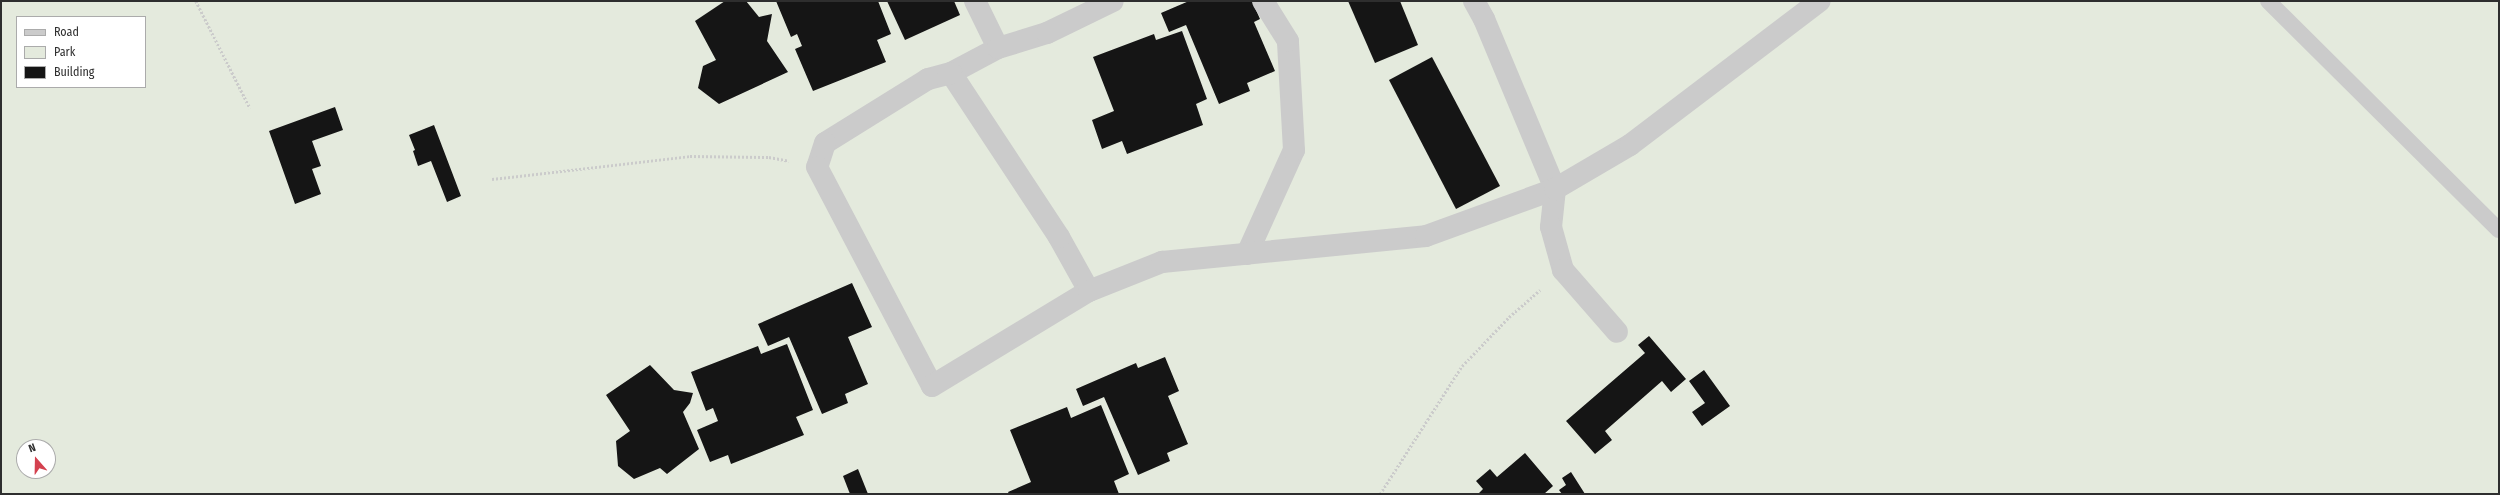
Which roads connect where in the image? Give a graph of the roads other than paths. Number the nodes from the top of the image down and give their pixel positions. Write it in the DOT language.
graph roads {
  1 [pos="975,1"];
  2 [pos="1113,1"];
  3 [pos="1263,1"];
  4 [pos="1474,1"];
  5 [pos="1820,1"];
  6 [pos="2268,1"];
  7 [pos="998,48"];
  8 [pos="951,73"];
  9 [pos="1555,189"];
  10 [pos="2499,230"];
  11 [pos="1247,254"];
  12 [pos="1089,291"];
  13 [pos="1618,332"];
  1 -- 7 [label="street"];
  2 -- 7 [label="street"];
  3 -- 11 [label="street"];
  4 -- 9 [label="street"];
  5 -- 9 [label="street"];
  6 -- 10 [label="lane"];
  7 -- 8 [label="street"];
  8 -- 12 [label="street"];
  8 -- 12 [label="street"];
  9 -- 11 [label="street"];
  9 -- 13 [label="street"];
  11 -- 12 [label="street"];
}
